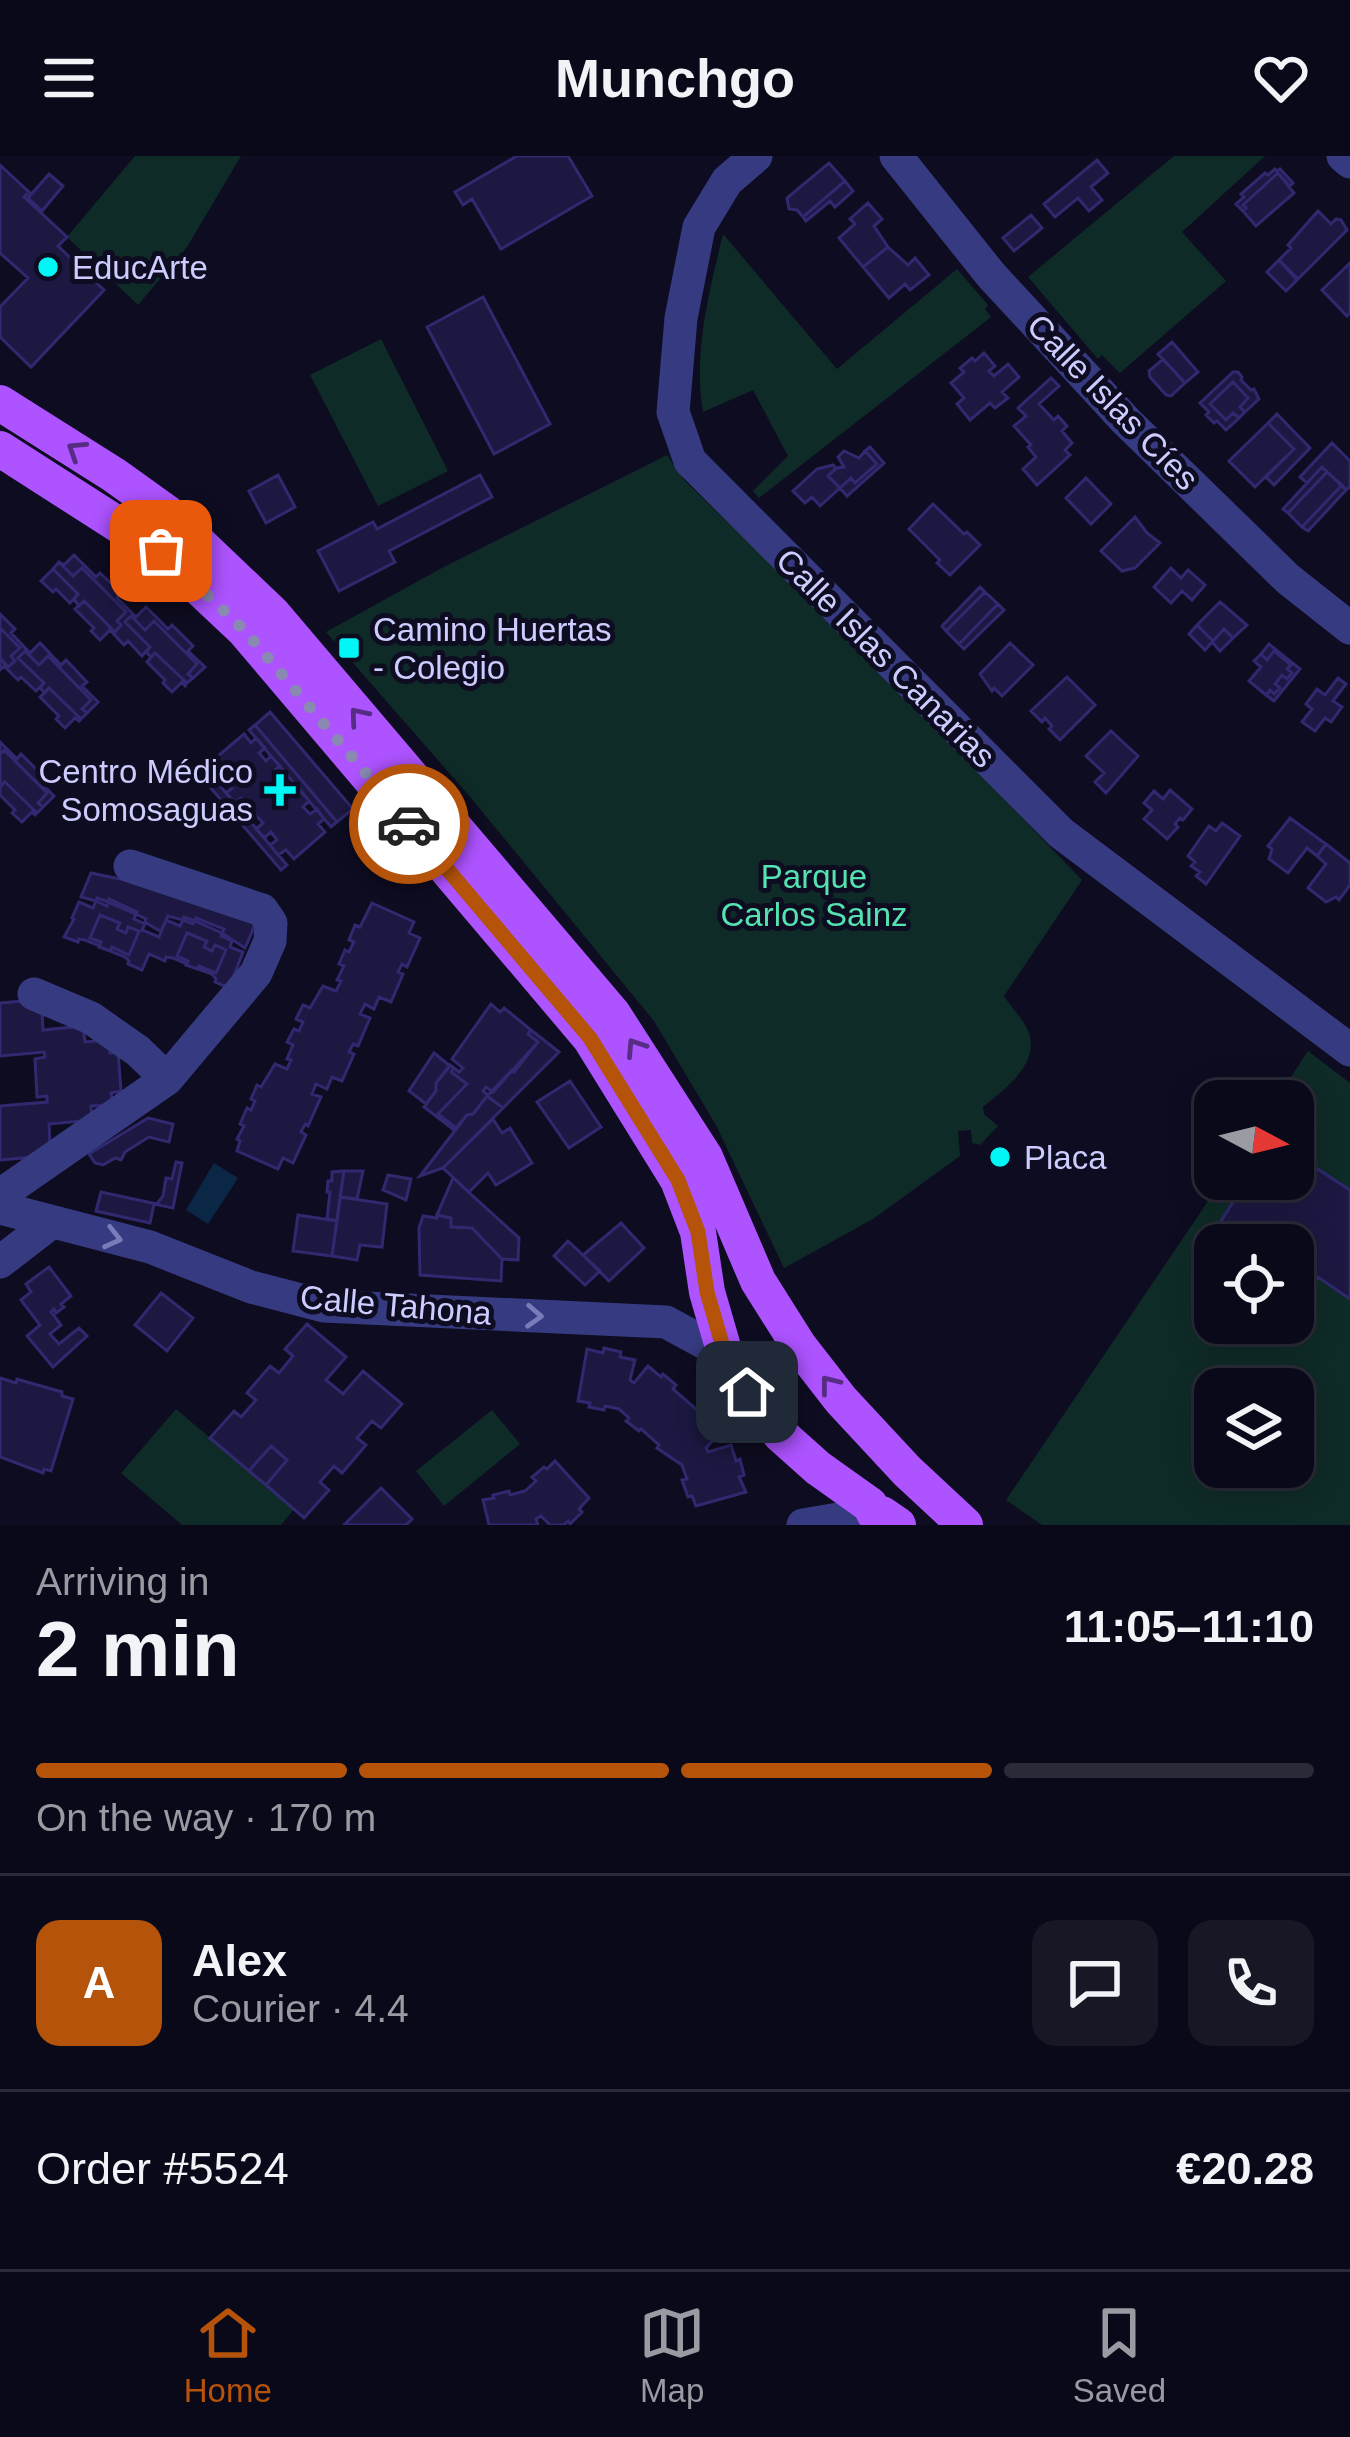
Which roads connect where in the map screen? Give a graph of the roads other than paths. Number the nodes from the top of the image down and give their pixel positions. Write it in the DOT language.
graph roads {
  1 [pos="756,156"];
  2 [pos="896,156"];
  3 [pos="1343,156"];
  4 [pos="1350,162"];
  5 [pos="0,403"];
  6 [pos="0,449"];
  7 [pos="1350,628"];
  8 [pos="130,866"];
  9 [pos="34,994"];
  10 [pos="1350,1050"];
  11 [pos="167,1079"];
  12 [pos="2,1198"];
  13 [pos="52,1222"];
  14 [pos="0,1262"];
  15 [pos="725,1354"];
  16 [pos="910,1473"];
  17 [pos="873,1517"];
  18 [pos="803,1525"];
  19 [pos="965,1525"];
  1 -- 10 [label="street, Calle Islas Canarias"];
  2 -- 7 [label="street, Calle Islas Cíes"];
  3 -- 4 [label="street"];
  16 -- 5 [label="main road, one-way"];
  6 -- 15 [label="main road"];
  8 -- 11 [label="street"];
  9 -- 11 [label="street"];
  11 -- 12 [label="street"];
  12 -- 13 [label="street, Calle Tahona"];
  13 -- 14 [label="street"];
  13 -- 15 [label="street, Calle Tahona, one-way"];
  15 -- 17 [label="main road"];
  16 -- 17 [label="main road"];
  16 -- 19 [label="main road"];
  17 -- 18 [label="street"];
}
